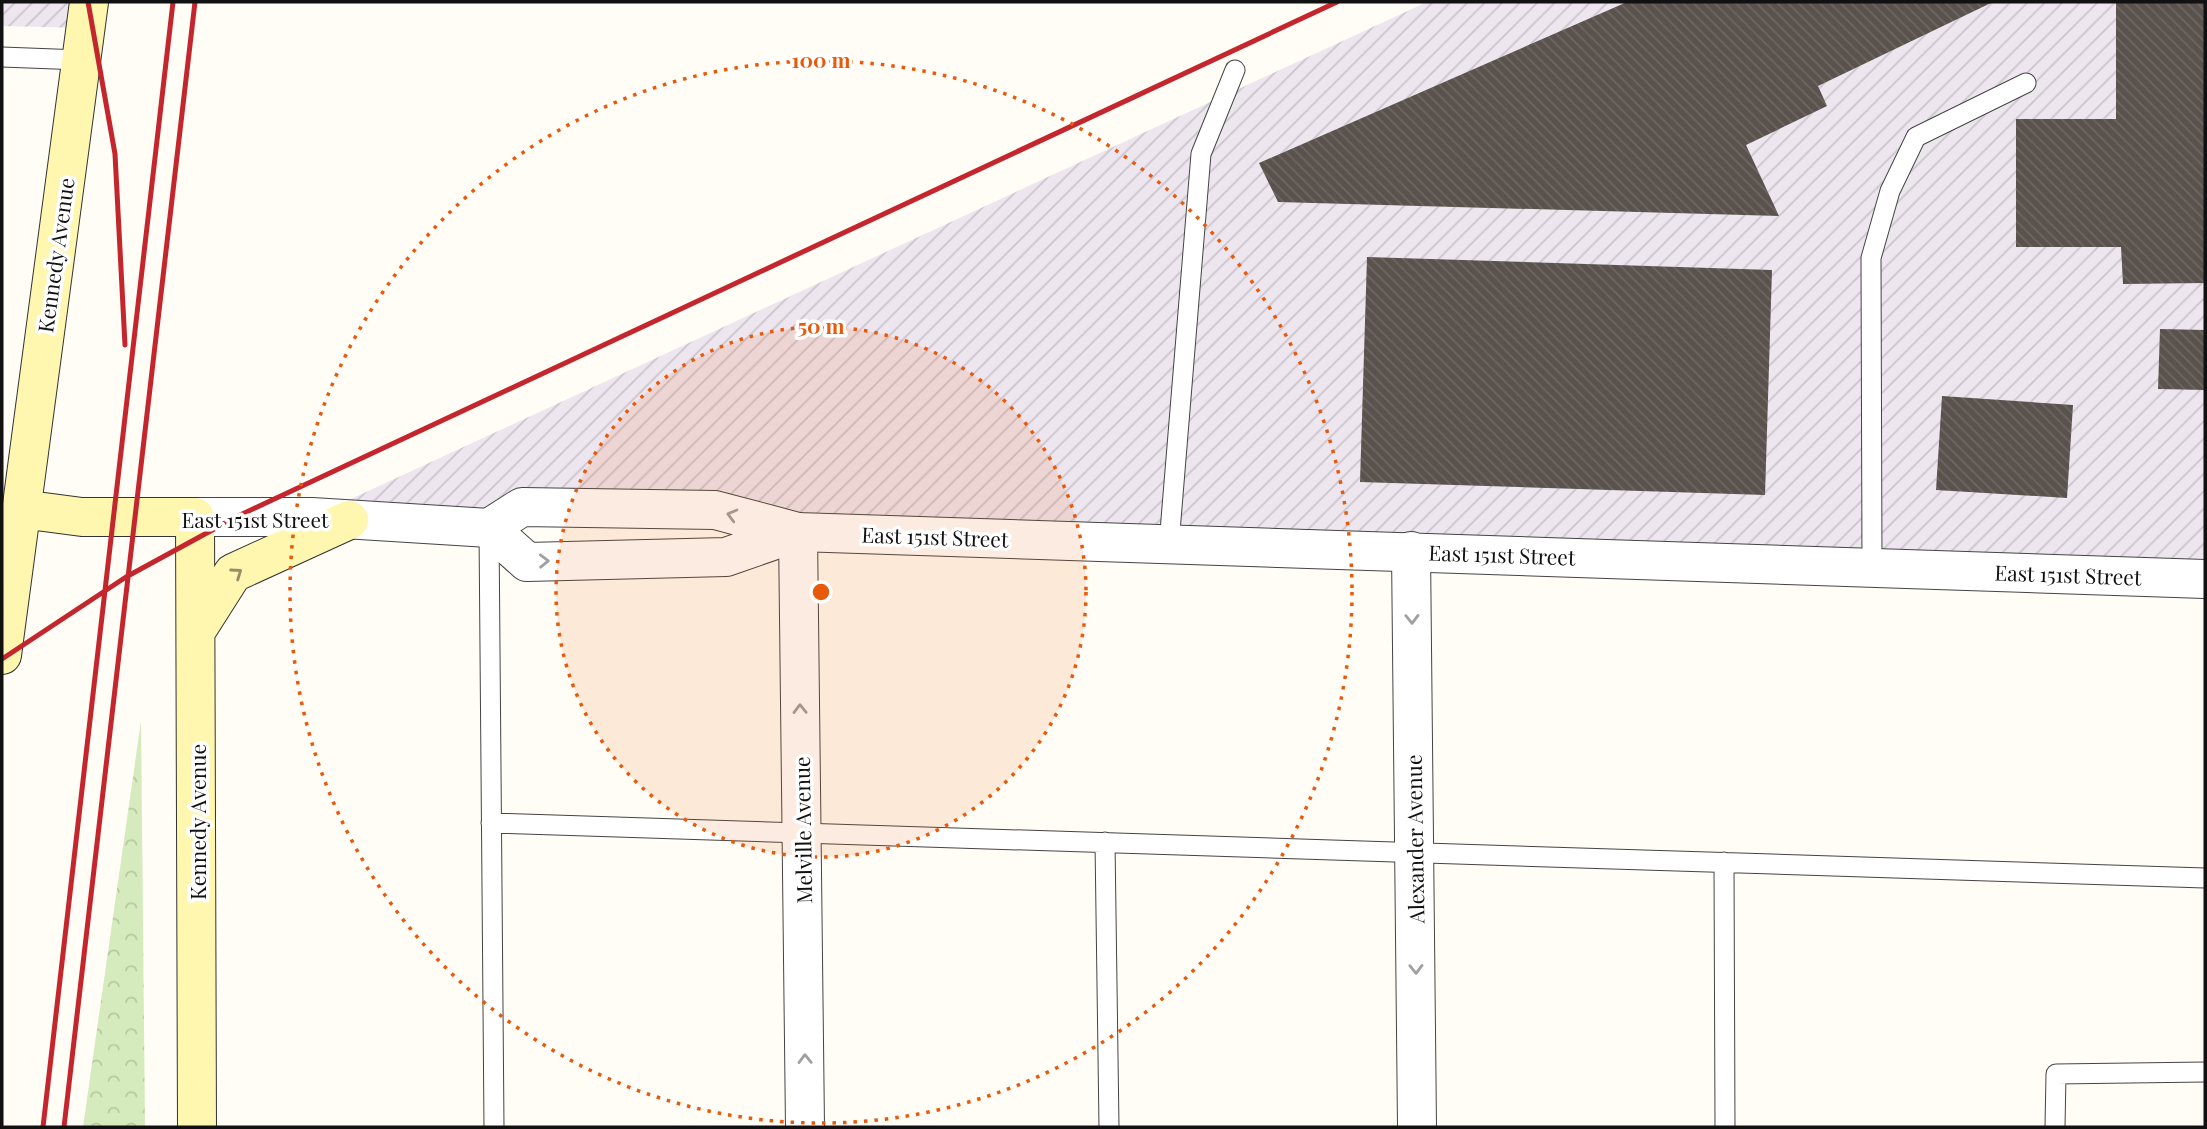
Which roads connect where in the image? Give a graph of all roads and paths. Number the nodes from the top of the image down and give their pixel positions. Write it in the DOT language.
graph roads {
  1 [pos="89,2"];
  2 [pos="2,57"];
  3 [pos="81,60"];
  4 [pos="1235,70"];
  5 [pos="2026,83"];
  6 [pos="21,509"];
  7 [pos="195,517"];
  8 [pos="349,520"];
  9 [pos="489,528"];
  10 [pos="798,532"];
  11 [pos="1169,544"];
  12 [pos="1411,551"];
  13 [pos="1872,567"];
  14 [pos="2205,579"];
  15 [pos="198,628"];
  16 [pos="2,655"];
  17 [pos="491,823"];
  18 [pos="802,832"];
  19 [pos="1105,842"];
  20 [pos="1415,852"];
  21 [pos="1724,862"];
  22 [pos="2205,878"];
  23 [pos="2205,1072"];
  24 [pos="197,1127"];
  25 [pos="494,1127"];
  26 [pos="805,1127"];
  27 [pos="1109,1127"];
  28 [pos="1417,1127"];
  29 [pos="1725,1127"];
  30 [pos="2055,1127"];
  1 -- 3 [label="main road, Kennedy Avenue"];
  2 -- 3 [label="lane"];
  3 -- 6 [label="main road, Kennedy Avenue"];
  4 -- 11 [label="lane"];
  5 -- 13 [label="lane"];
  6 -- 7 [label="main road, East 151st Street"];
  6 -- 16 [label="main road, Kennedy Avenue"];
  7 -- 8 [label="street, East 151st Street"];
  7 -- 15 [label="main road, Kennedy Avenue"];
  8 -- 9 [label="street, East 151st Street"];
  15 -- 8 [label="main road, one-way"];
  10 -- 9 [label="street, East 151st Street, one-way"];
  9 -- 10 [label="street, East 151st Street, one-way"];
  9 -- 17 [label="lane"];
  10 -- 11 [label="street, East 151st Street"];
  18 -- 10 [label="street, Melville Avenue, one-way"];
  11 -- 12 [label="street, East 151st Street"];
  12 -- 13 [label="street, East 151st Street"];
  12 -- 20 [label="street, Alexander Avenue, one-way"];
  13 -- 14 [label="street, East 151st Street"];
  15 -- 24 [label="main road, Kennedy Avenue"];
  17 -- 18 [label="lane"];
  17 -- 25 [label="lane"];
  18 -- 19 [label="lane"];
  26 -- 18 [label="street, Melville Avenue, one-way"];
  19 -- 20 [label="lane"];
  19 -- 27 [label="lane"];
  20 -- 21 [label="lane"];
  20 -- 28 [label="street, Alexander Avenue, one-way"];
  21 -- 22 [label="lane"];
  21 -- 29 [label="lane"];
  23 -- 30 [label="lane"];
}
